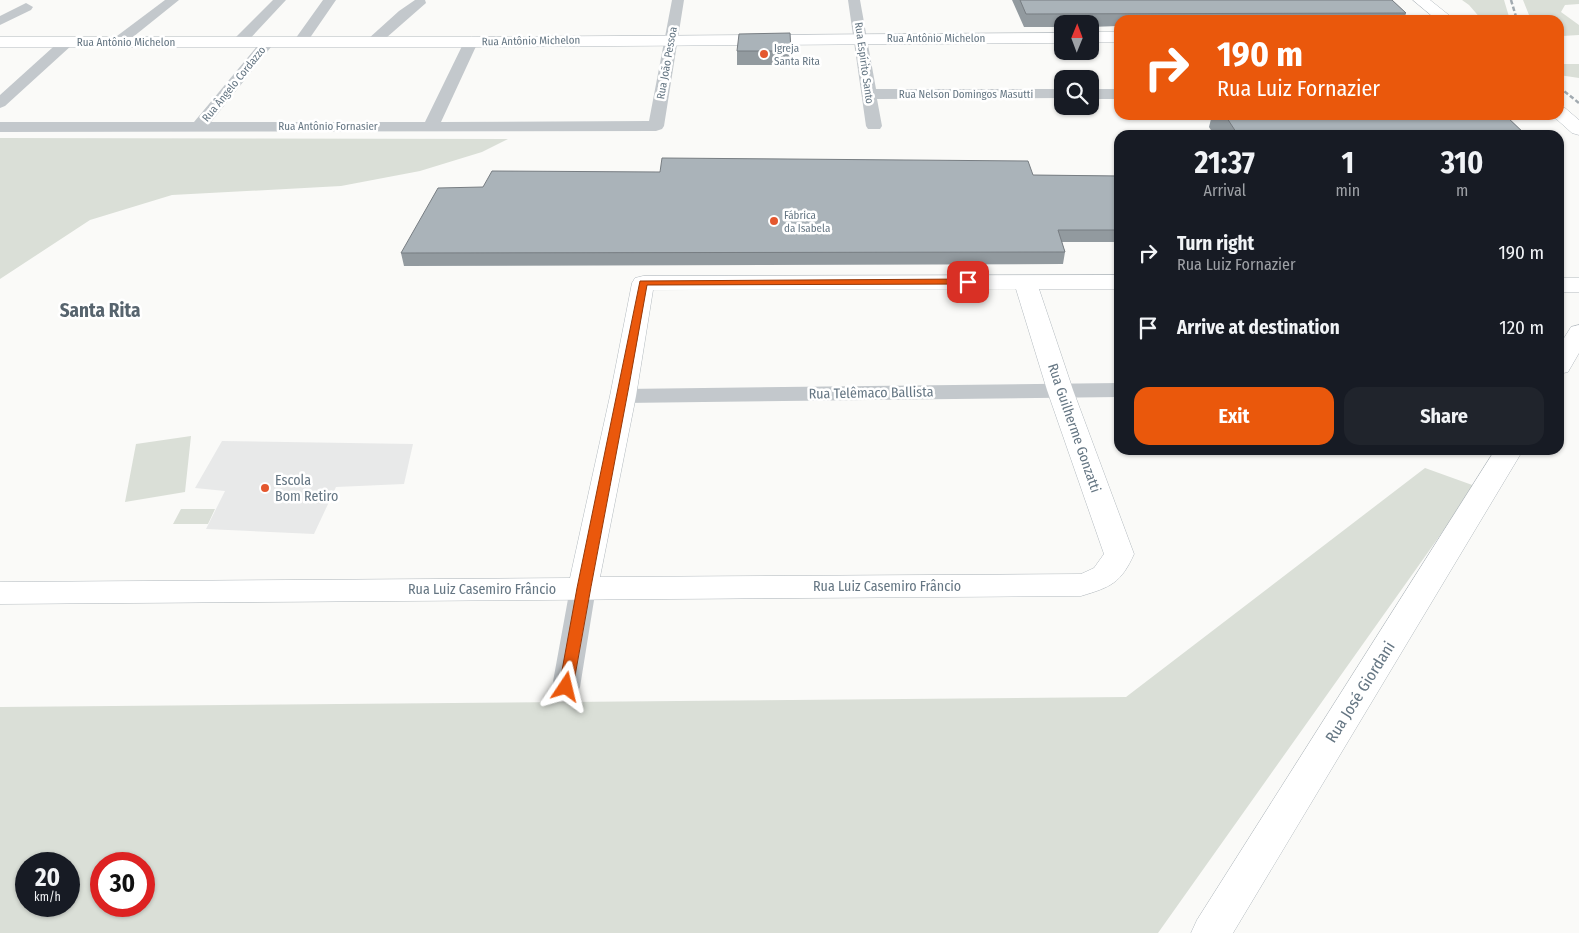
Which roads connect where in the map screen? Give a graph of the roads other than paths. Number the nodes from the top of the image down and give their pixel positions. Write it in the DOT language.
graph roads {
  1 [pos="173,0"];
  2 [pos="280,0"];
  3 [pos="330,0"];
  4 [pos="678,0"];
  5 [pos="854,0"];
  6 [pos="1420,0"];
  7 [pos="420,3"];
  8 [pos="26,7"];
  9 [pos="1440,15"];
  10 [pos="0,22"];
  11 [pos="1099,37"];
  12 [pos="1114,37"];
  13 [pos="1054,38"];
  14 [pos="862,39"];
  15 [pos="671,40"];
  16 [pos="0,42"];
  17 [pos="68,42"];
  18 [pos="118,42"];
  19 [pos="239,42"];
  20 [pos="268,42"];
  21 [pos="300,42"];
  22 [pos="373,42"];
  23 [pos="471,42"];
  24 [pos="869,94"];
  25 [pos="1054,94"];
  26 [pos="1099,94"];
  27 [pos="1114,94"];
  28 [pos="0,104"];
  29 [pos="1564,116"];
  30 [pos="200,126"];
  31 [pos="431,126"];
  32 [pos="656,126"];
  33 [pos="874,126"];
  34 [pos="0,127"];
  35 [pos="1579,129"];
  36 [pos="1026,282"];
  37 [pos="1114,282"];
  38 [pos="1564,284"];
  39 [pos="1579,285"];
  40 [pos="1579,332"];
  41 [pos="1564,358"];
  42 [pos="1060,390"];
  43 [pos="1114,390"];
  44 [pos="623,396"];
  45 [pos="1506,455"];
  46 [pos="1110,572"];
  47 [pos="583,588"];
  48 [pos="0,593"];
  49 [pos="566,687"];
  50 [pos="1211,933"];
  1 -- 18 [label="street"];
  2 -- 19 [label="street"];
  3 -- 21 [label="street"];
  4 -- 15 [label="street, Rua João Pessoa"];
  5 -- 14 [label="street, Rua Espírito Santo"];
  6 -- 9 [label="street"];
  7 -- 22 [label="street"];
  8 -- 10 [label="street"];
  11 -- 12 [label="street"];
  13 -- 14 [label="street, Rua Antônio Michelon"];
  14 -- 15 [label="street, Rua Antônio Michelon"];
  14 -- 24 [label="street, Rua Espírito Santo"];
  15 -- 23 [label="street, Rua Antônio Michelon"];
  15 -- 32 [label="street, Rua João Pessoa"];
  16 -- 17 [label="street, Rua Antônio Michelon"];
  17 -- 18 [label="street, Rua Antônio Michelon"];
  17 -- 28 [label="street"];
  18 -- 19 [label="street, Rua Antônio Michelon"];
  19 -- 20 [label="street, Rua Antônio Michelon"];
  20 -- 21 [label="street, Rua Antônio Michelon"];
  20 -- 30 [label="street, Rua Ângelo Cordazzo"];
  21 -- 22 [label="street, Rua Antônio Michelon"];
  22 -- 23 [label="street, Rua Antônio Michelon"];
  23 -- 31 [label="street"];
  24 -- 25 [label="street, Rua Nelson Domingos Masutti"];
  24 -- 33 [label="street, Rua Espírito Santo"];
  26 -- 27 [label="street"];
  29 -- 35 [label="street"];
  30 -- 31 [label="street, Rua Antônio Fornasier"];
  30 -- 34 [label="street, Rua Antônio Fornasier"];
  31 -- 32 [label="street, Rua Antônio Fornasier"];
  36 -- 37 [label="street"];
  36 -- 42 [label="street, Rua Guilherme Gonzatti"];
  36 -- 44 [label="street"];
  38 -- 39 [label="street"];
  40 -- 41 [label="street"];
  42 -- 43 [label="street, Rua Telêmaco Ballista"];
  42 -- 44 [label="street, Rua Telêmaco Ballista"];
  42 -- 46 [label="street, Rua Guilherme Gonzatti"];
  44 -- 47 [label="street"];
  45 -- 50 [label="street, Rua José Giordani"];
  46 -- 47 [label="street, Rua Luiz Casemiro Frâncio"];
  47 -- 48 [label="street, Rua Luiz Casemiro Frâncio"];
  47 -- 49 [label="street"];
}
